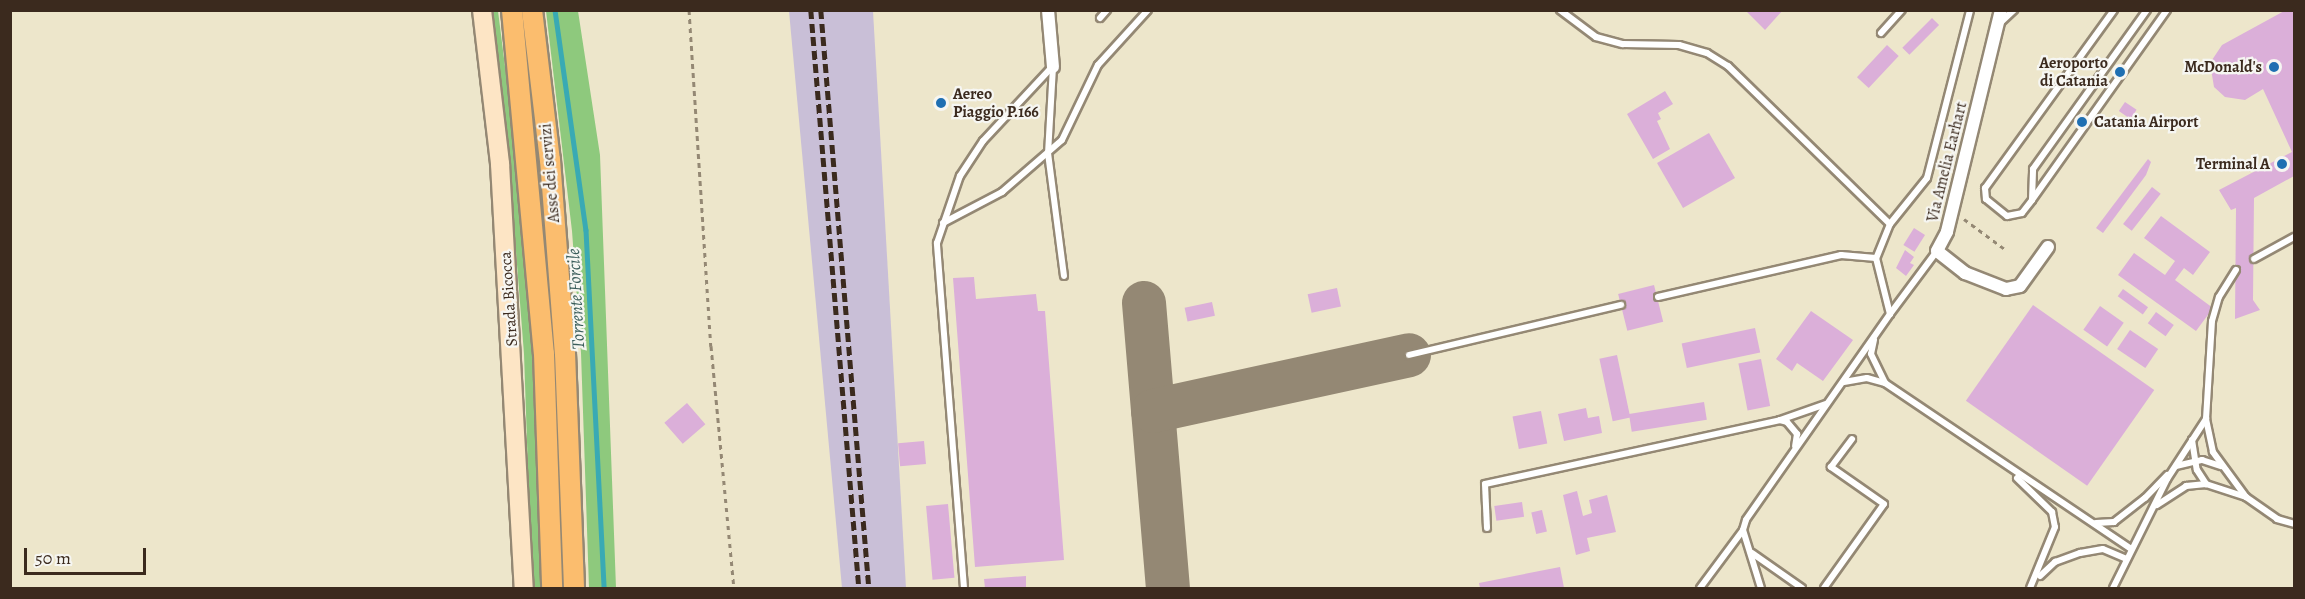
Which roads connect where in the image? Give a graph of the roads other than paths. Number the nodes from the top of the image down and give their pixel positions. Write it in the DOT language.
graph roads {
  1 [pos="482,10"];
  2 [pos="512,10"];
  3 [pos="532,10"];
  4 [pos="1048,10"];
  5 [pos="1107,10"];
  6 [pos="1148,10"];
  7 [pos="1560,10"];
  8 [pos="1902,10"];
  9 [pos="1970,10"];
  10 [pos="2001,10"];
  11 [pos="2013,10"];
  12 [pos="2114,10"];
  13 [pos="2147,10"];
  14 [pos="2167,10"];
  15 [pos="1100,18"];
  16 [pos="1998,24"];
  17 [pos="1881,33"];
  18 [pos="1053,67"];
  19 [pos="1048,153"];
  20 [pos="2032,200"];
  21 [pos="943,223"];
  22 [pos="1890,224"];
  23 [pos="2295,237"];
  24 [pos="2048,248"];
  25 [pos="1937,251"];
  26 [pos="1876,258"];
  27 [pos="2254,259"];
  28 [pos="2236,270"];
  29 [pos="1064,276"];
  30 [pos="1658,297"];
  31 [pos="1621,306"];
  32 [pos="1890,314"];
  33 [pos="1877,333"];
  34 [pos="1409,355"];
  35 [pos="1885,384"];
  36 [pos="1839,387"];
  37 [pos="1827,404"];
  38 [pos="2206,418"];
  39 [pos="1779,420"];
  40 [pos="1852,439"];
  41 [pos="2192,439"];
  42 [pos="1793,452"];
  43 [pos="2194,462"];
  44 [pos="2001,465"];
  45 [pos="2176,466"];
  46 [pos="2224,468"];
  47 [pos="2206,483"];
  48 [pos="2246,497"];
  49 [pos="2148,517"];
  50 [pos="2096,523"];
  51 [pos="2295,524"];
  52 [pos="1487,528"];
  53 [pos="1743,530"];
  54 [pos="2131,549"];
  55 [pos="1752,553"];
  56 [pos="2126,559"];
  57 [pos="2037,578"];
  58 [pos="524,588"];
  59 [pos="552,588"];
  60 [pos="574,588"];
  61 [pos="964,588"];
  62 [pos="1700,588"];
  63 [pos="1761,588"];
  64 [pos="1802,588"];
  65 [pos="1824,588"];
  66 [pos="2030,588"];
  67 [pos="2113,588"];
  1 -- 58 [label="main road, Strada Bicocca"];
  2 -- 59 [label="main road, Asse dei servizi"];
  3 -- 60 [label="main road, Asse dei servizi"];
  4 -- 18 [label="street"];
  5 -- 15 [label="lane"];
  6 -- 19 [label="lane"];
  7 -- 22 [label="lane"];
  8 -- 17 [label="lane"];
  9 -- 22 [label="lane"];
  10 -- 16 [label="street, Via Amelia Earhart"];
  11 -- 16 [label="lane"];
  12 -- 20 [label="lane"];
  13 -- 20 [label="lane"];
  14 -- 20 [label="lane"];
  16 -- 25 [label="street, Via Amelia Earhart"];
  18 -- 19 [label="lane"];
  18 -- 21 [label="lane"];
  19 -- 21 [label="lane"];
  19 -- 29 [label="lane"];
  21 -- 61 [label="lane"];
  22 -- 26 [label="lane"];
  23 -- 27 [label="lane"];
  24 -- 25 [label="street"];
  25 -- 32 [label="lane"];
  26 -- 30 [label="lane"];
  26 -- 32 [label="lane"];
  28 -- 38 [label="lane"];
  31 -- 34 [label="lane"];
  32 -- 33 [label="lane"];
  33 -- 35 [label="lane"];
  33 -- 36 [label="lane"];
  35 -- 36 [label="lane"];
  35 -- 44 [label="lane"];
  36 -- 37 [label="lane"];
  37 -- 39 [label="lane"];
  37 -- 42 [label="lane"];
  38 -- 41 [label="lane"];
  38 -- 46 [label="lane"];
  39 -- 42 [label="lane"];
  39 -- 52 [label="lane"];
  40 -- 65 [label="lane"];
  41 -- 43 [label="lane"];
  41 -- 45 [label="lane"];
  42 -- 53 [label="lane"];
  43 -- 45 [label="lane"];
  43 -- 46 [label="lane"];
  43 -- 47 [label="lane"];
  44 -- 50 [label="lane"];
  44 -- 57 [label="lane"];
  45 -- 49 [label="lane"];
  45 -- 50 [label="lane"];
  46 -- 48 [label="lane"];
  47 -- 48 [label="lane"];
  47 -- 49 [label="lane"];
  48 -- 51 [label="lane"];
  49 -- 54 [label="lane"];
  50 -- 54 [label="lane"];
  53 -- 55 [label="lane"];
  53 -- 62 [label="lane"];
  54 -- 56 [label="lane"];
  55 -- 63 [label="lane"];
  55 -- 64 [label="lane"];
  56 -- 57 [label="lane"];
  56 -- 67 [label="lane"];
  57 -- 66 [label="lane"];
}
